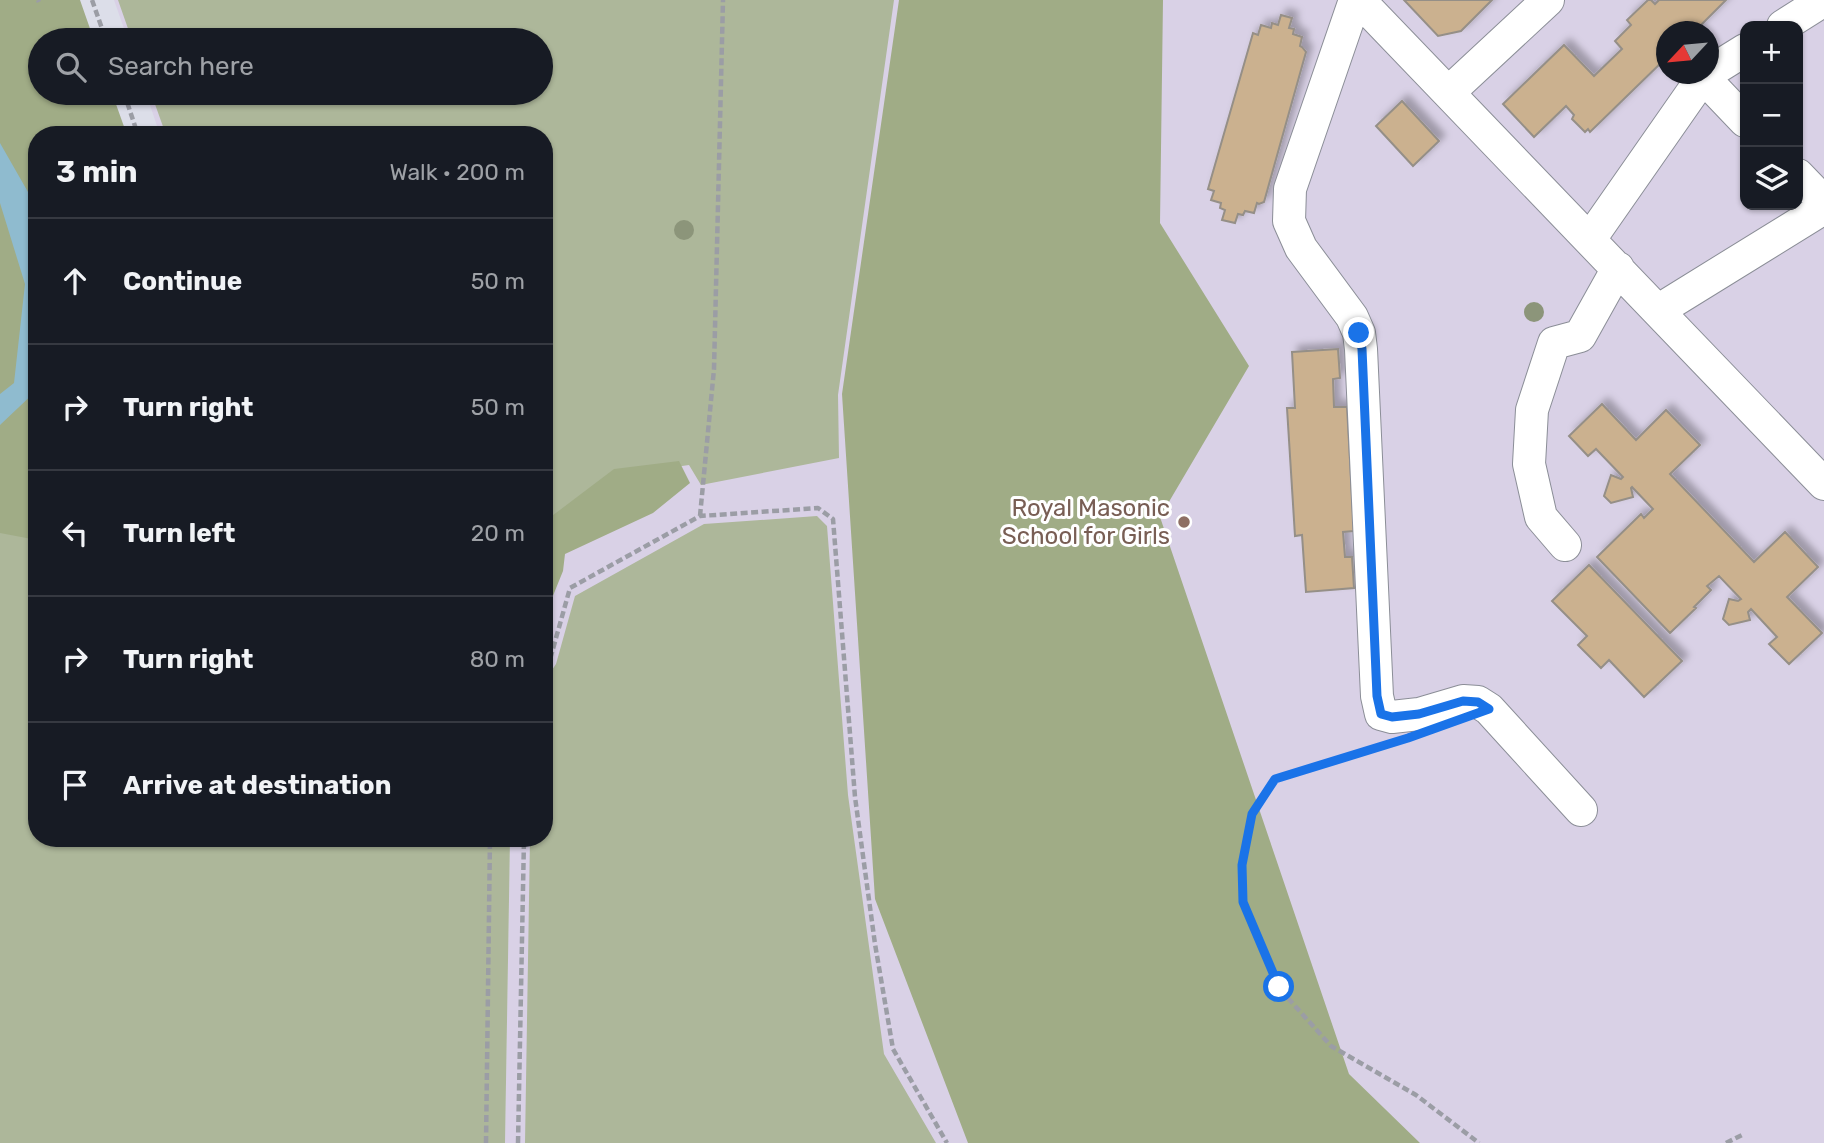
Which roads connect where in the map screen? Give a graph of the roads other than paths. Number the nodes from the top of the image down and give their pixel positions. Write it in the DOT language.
graph roads {
  1 [pos="1357,0"];
  2 [pos="1548,0"];
  3 [pos="1824,0"];
  4 [pos="1791,21"];
  5 [pos="1740,53"];
  6 [pos="1719,67"];
  7 [pos="1700,84"];
  8 [pos="1714,84"];
  9 [pos="1448,92"];
  10 [pos="1740,115"];
  11 [pos="1803,180"];
  12 [pos="1824,202"];
  13 [pos="1824,208"];
  14 [pos="1590,239"];
  15 [pos="1618,268"];
  16 [pos="1659,310"];
  17 [pos="1824,484"];
  18 [pos="1565,545"];
  19 [pos="1581,810"];
  1 -- 9 [label="lane"];
  1 -- 19 [label="lane"];
  2 -- 9 [label="lane"];
  3 -- 4 [label="lane"];
  5 -- 6 [label="lane"];
  7 -- 14 [label="lane"];
  8 -- 10 [label="lane"];
  9 -- 14 [label="lane"];
  11 -- 12 [label="lane"];
  13 -- 16 [label="lane"];
  14 -- 15 [label="lane"];
  15 -- 16 [label="lane"];
  15 -- 18 [label="lane"];
  16 -- 17 [label="lane"];
}
